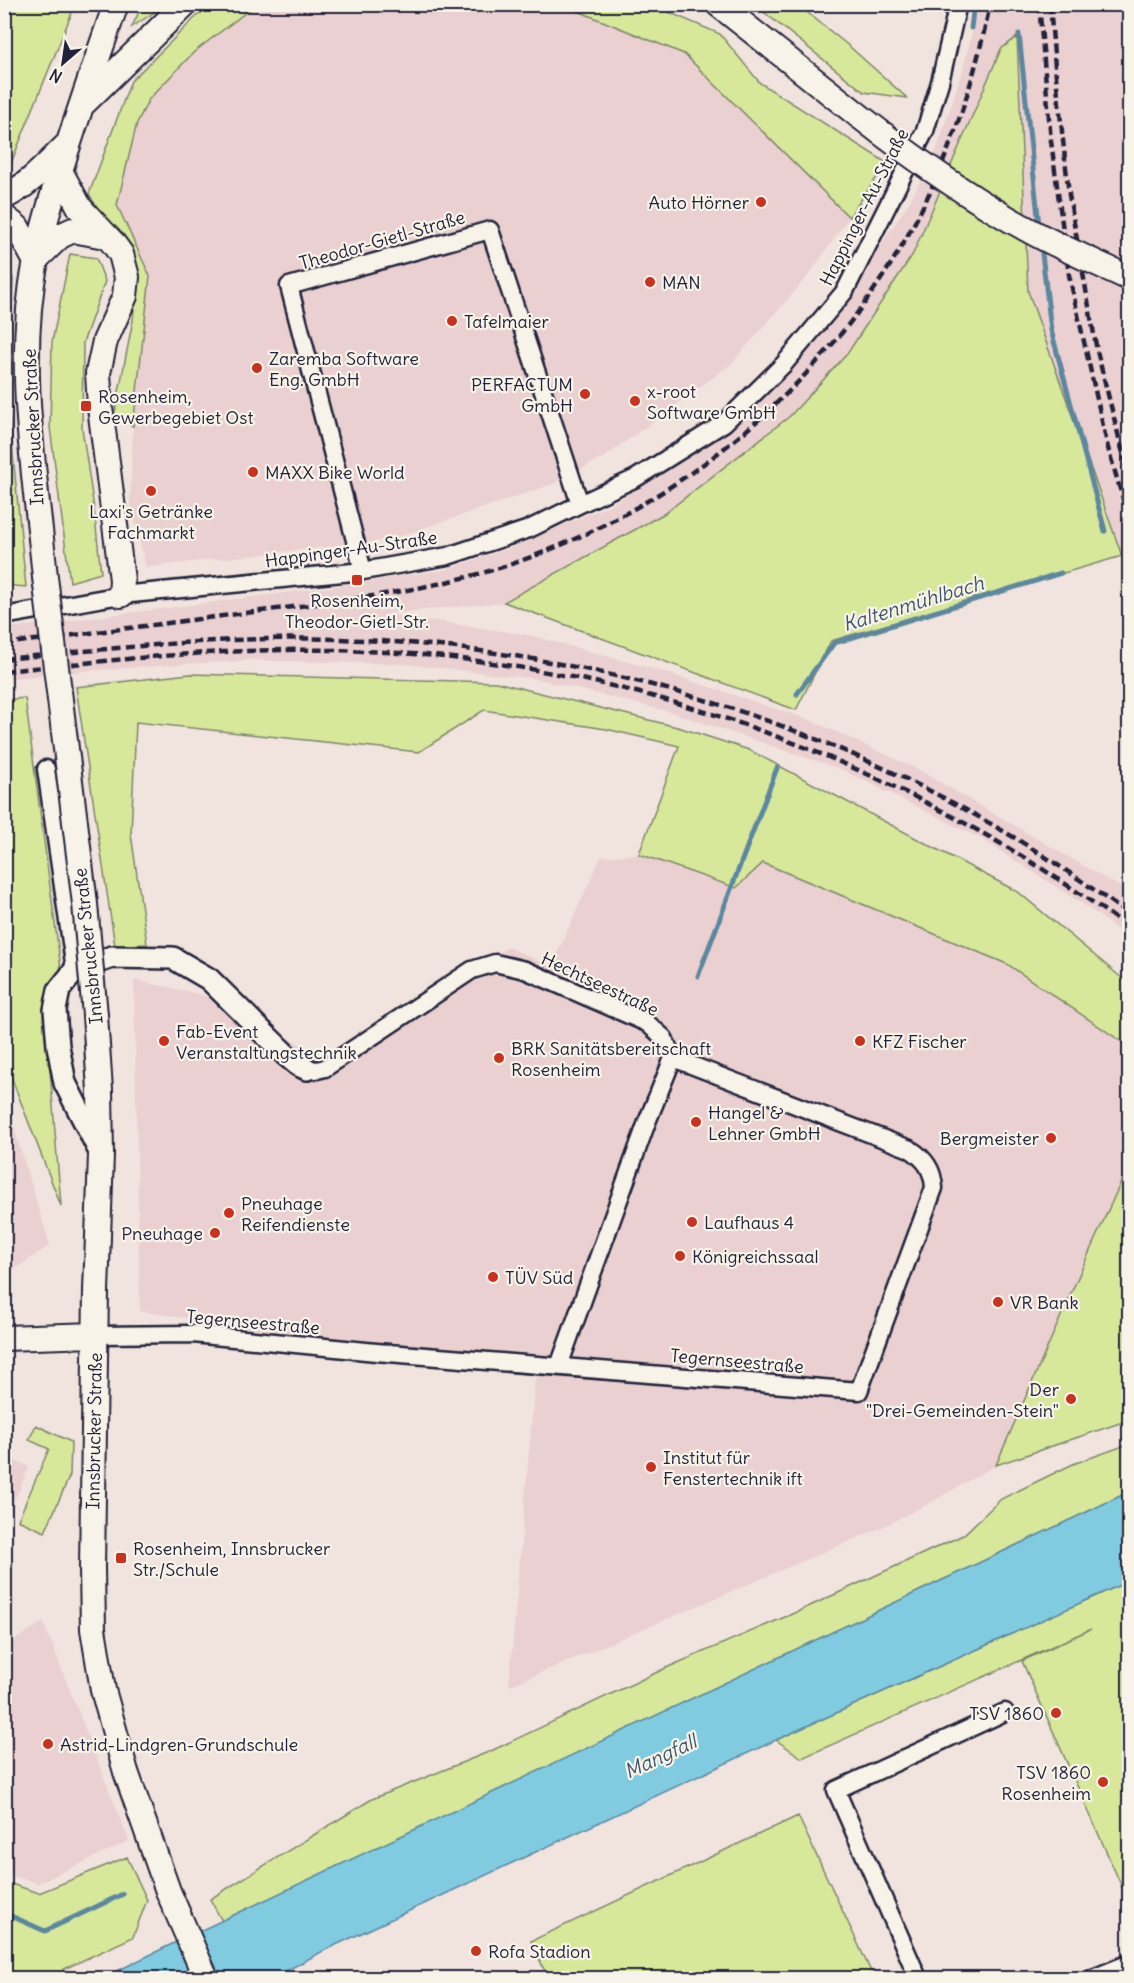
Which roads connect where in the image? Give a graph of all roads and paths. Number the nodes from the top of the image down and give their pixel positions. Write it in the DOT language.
graph roads {
  1 [pos="116,4"];
  2 [pos="185,4"];
  3 [pos="718,4"];
  4 [pos="958,4"];
  5 [pos="81,106"];
  6 [pos="69,142"];
  7 [pos="60,171"];
  8 [pos="4,197"];
  9 [pos="4,217"];
  10 [pos="105,236"];
  11 [pos="36,260"];
  12 [pos="1128,277"];
  13 [pos="580,504"];
  14 [pos="363,571"];
  15 [pos="121,595"];
  16 [pos="4,616"];
  17 [pos="46,769"];
  18 [pos="75,970"];
  19 [pos="673,1058"];
  20 [pos="308,1070"];
  21 [pos="101,1155"];
  22 [pos="95,1335"];
  23 [pos="4,1338"];
  24 [pos="559,1366"];
  25 [pos="1005,1712"];
  26 [pos="1130,1963"];
  27 [pos="206,1978"];
  28 [pos="918,1978"];
  29 [pos="1094,1978"];
  1 -- 5 [label="main road, Innsbrucker Straße"];
  2 -- 5 [label="main road"];
  3 -- 12 [label="main road, bridge"];
  4 -- 13 [label="street, Happinger-Au-Straße"];
  5 -- 6 [label="main road, Innsbrucker Straße"];
  6 -- 7 [label="main road, Innsbrucker Straße"];
  6 -- 8 [label="main road"];
  7 -- 10 [label="main road"];
  7 -- 11 [label="main road, Innsbrucker Straße"];
  9 -- 11 [label="main road"];
  10 -- 11 [label="main road"];
  10 -- 15 [label="main road"];
  11 -- 21 [label="main road, Innsbrucker Straße, bridge"];
  13 -- 14 [label="street, Happinger-Au-Straße"];
  13 -- 14 [label="street, Theodor-Gietl-Straße"];
  14 -- 15 [label="street, Happinger-Au-Straße"];
  15 -- 16 [label="street, Happinger-Au-Straße"];
  17 -- 18 [label="street"];
  18 -- 20 [label="street"];
  18 -- 21 [label="street"];
  19 -- 20 [label="street, Hechtseestraße"];
  19 -- 24 [label="street"];
  19 -- 24 [label="street, Tegernseestraße"];
  21 -- 22 [label="main road, Innsbrucker Straße"];
  22 -- 23 [label="main road"];
  22 -- 24 [label="street, Tegernseestraße"];
  22 -- 27 [label="main road, Innsbrucker Straße"];
  25 -- 28 [label="street"];
  26 -- 29 [label="street"];
}
